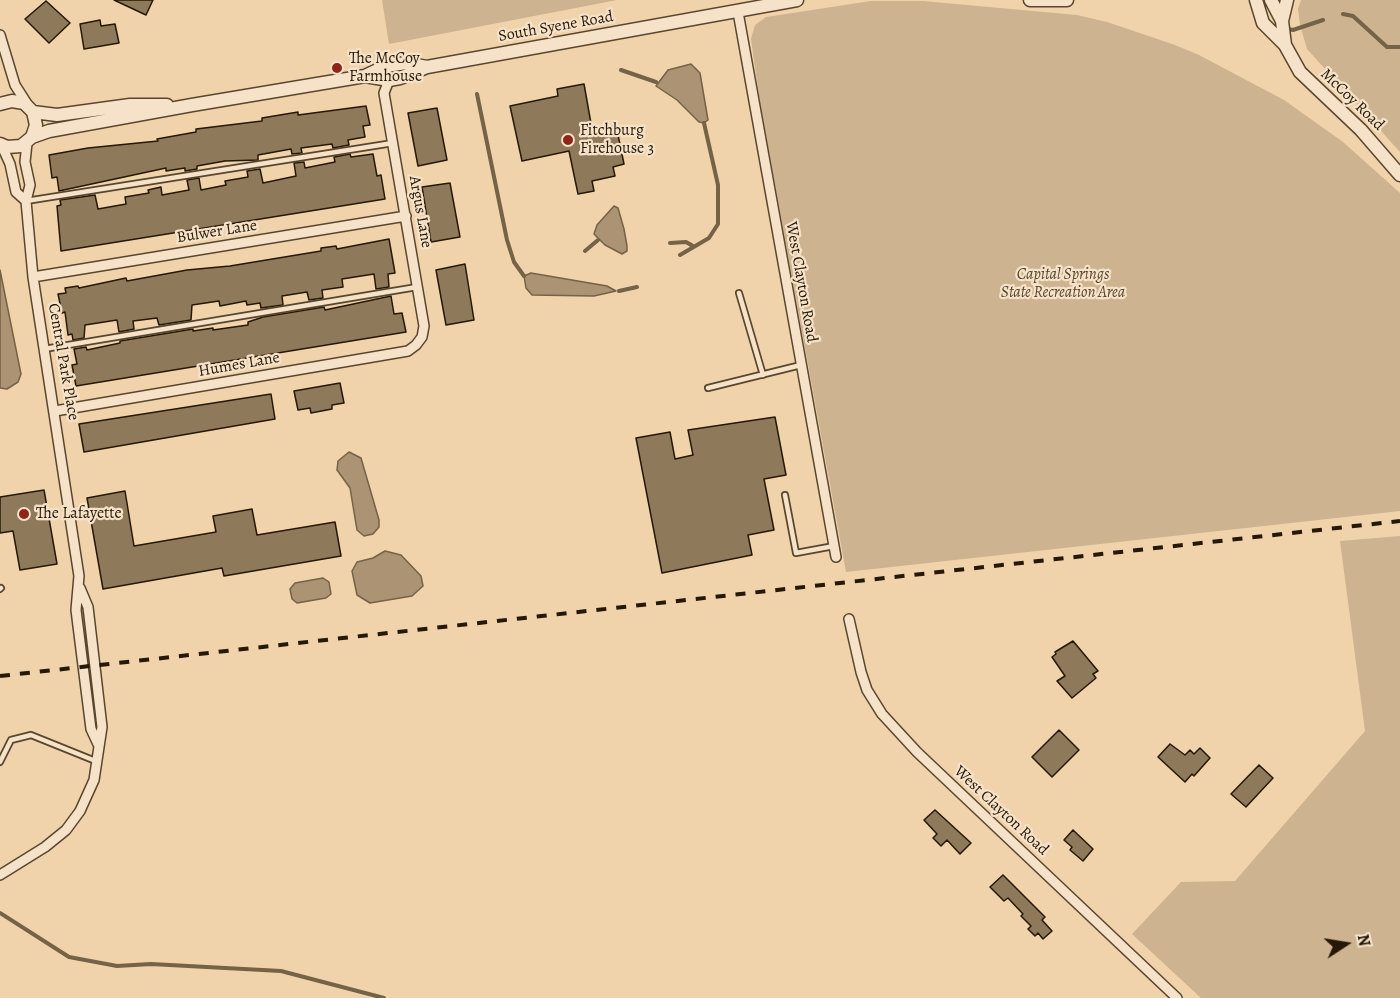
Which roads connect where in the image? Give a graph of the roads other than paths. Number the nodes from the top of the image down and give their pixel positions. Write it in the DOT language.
graph roads {
  1 [pos="797,0"];
  2 [pos="1030,0"];
  3 [pos="1067,0"];
  4 [pos="1256,0"];
  5 [pos="1271,0"];
  6 [pos="1287,0"];
  7 [pos="738,12"];
  8 [pos="1282,21"];
  9 [pos="0,34"];
  10 [pos="1285,45"];
  11 [pos="427,66"];
  12 [pos="368,77"];
  13 [pos="389,80"];
  14 [pos="384,93"];
  15 [pos="0,104"];
  16 [pos="192,105"];
  17 [pos="31,109"];
  18 [pos="29,140"];
  19 [pos="393,143"];
  20 [pos="0,144"];
  21 [pos="1400,175"];
  22 [pos="26,201"];
  23 [pos="406,216"];
  24 [pos="33,277"];
  25 [pos="417,287"];
  26 [pos="739,293"];
  27 [pos="422,337"];
  28 [pos="44,350"];
  29 [pos="801,365"];
  30 [pos="763,375"];
  31 [pos="708,388"];
  32 [pos="55,411"];
  33 [pos="785,495"];
  34 [pos="834,546"];
  35 [pos="836,557"];
  36 [pos="849,619"];
  37 [pos="0,762"];
  38 [pos="98,762"];
  39 [pos="0,875"];
  40 [pos="1176,998"];
  1 -- 7 [label="street, South Syene Road"];
  2 -- 3 [label="street"];
  4 -- 10 [label="street, McCoy Road"];
  5 -- 8 [label="street, McCoy Road"];
  6 -- 8 [label="street"];
  7 -- 11 [label="street, South Syene Road"];
  7 -- 29 [label="street, West Clayton Road"];
  8 -- 10 [label="street, McCoy Road"];
  9 -- 17 [label="street"];
  10 -- 21 [label="street, McCoy Road"];
  11 -- 12 [label="street, South Syene Road"];
  11 -- 13 [label="street, South Syene Road"];
  12 -- 13 [label="street, South Syene Road"];
  12 -- 14 [label="street"];
  12 -- 16 [label="street, South Syene Road"];
  13 -- 14 [label="street"];
  14 -- 19 [label="street, Argus Lane"];
  15 -- 17 [label="street, South Syene Road"];
  16 -- 17 [label="street, South Syene Road"];
  16 -- 18 [label="street, South Syene Road"];
  17 -- 18 [label="street"];
  18 -- 20 [label="street, South Syene Road"];
  18 -- 22 [label="street, Central Park Place"];
  19 -- 22 [label="lane"];
  19 -- 23 [label="street, Argus Lane"];
  20 -- 22 [label="street"];
  22 -- 24 [label="street, Central Park Place"];
  23 -- 24 [label="street, Bulwer Lane"];
  23 -- 25 [label="street, Argus Lane"];
  24 -- 28 [label="street, Central Park Place"];
  25 -- 27 [label="street, Argus Lane"];
  25 -- 28 [label="lane"];
  26 -- 30 [label="lane"];
  27 -- 32 [label="street, Humes Lane"];
  28 -- 32 [label="street, Central Park Place"];
  29 -- 30 [label="lane"];
  29 -- 34 [label="street, West Clayton Road"];
  30 -- 31 [label="lane"];
  32 -- 38 [label="street, Central Park Place"];
  33 -- 34 [label="lane"];
  34 -- 35 [label="street, West Clayton Road"];
  36 -- 40 [label="street, West Clayton Road"];
  37 -- 38 [label="lane"];
  38 -- 39 [label="street, Central Park Place"];
}
